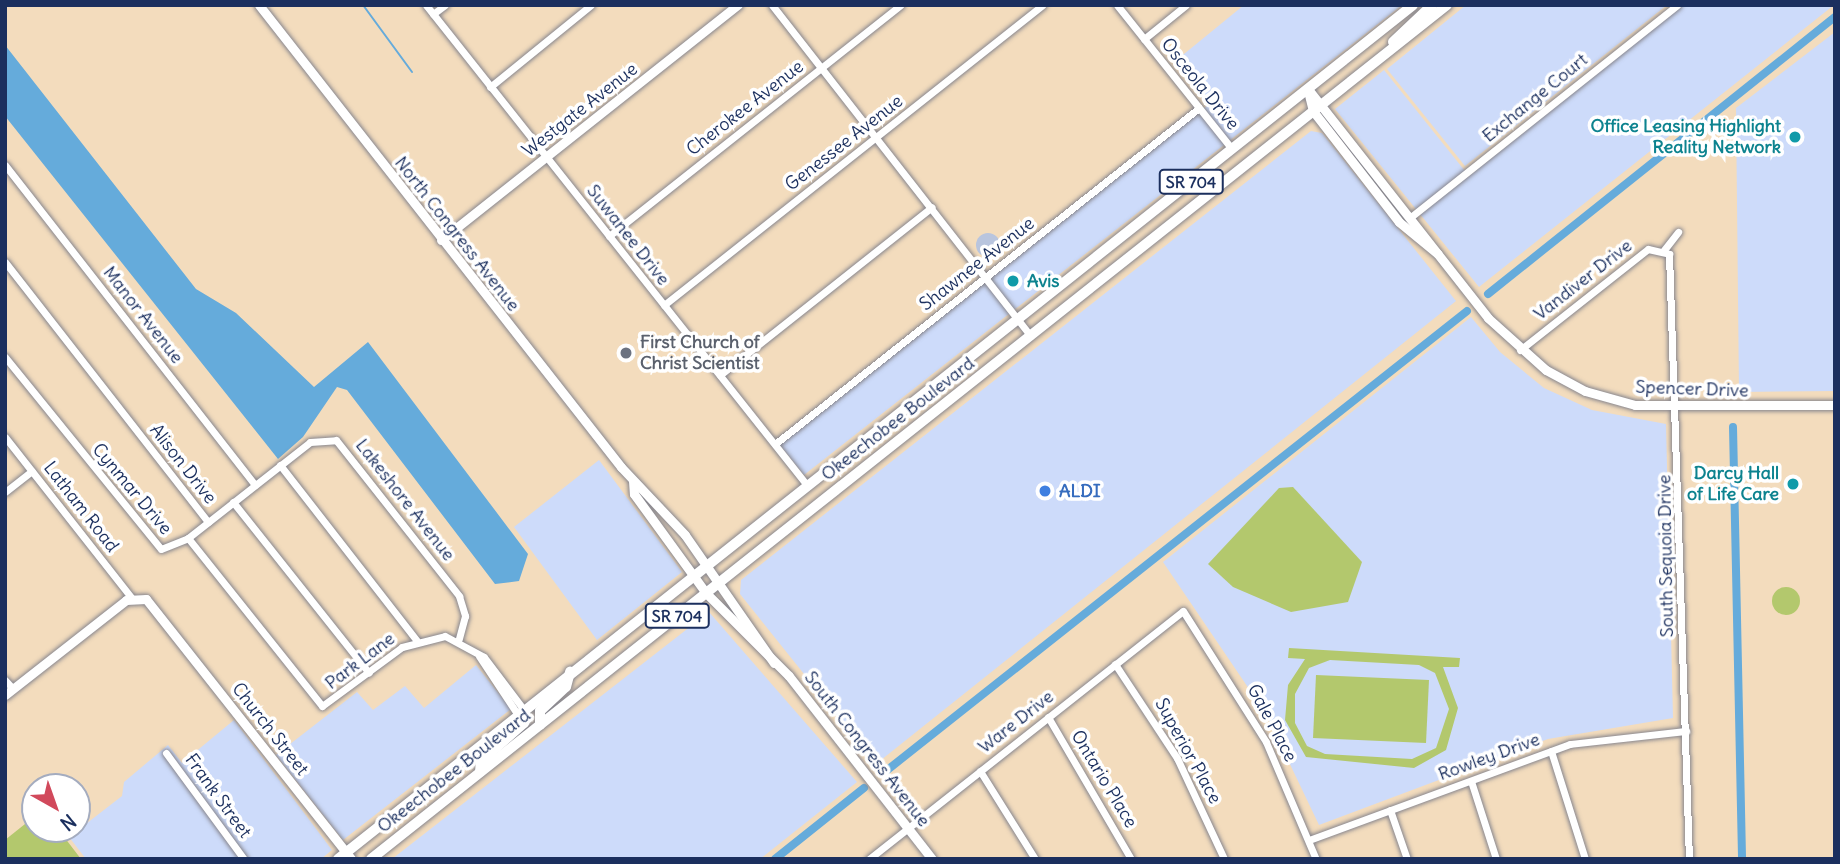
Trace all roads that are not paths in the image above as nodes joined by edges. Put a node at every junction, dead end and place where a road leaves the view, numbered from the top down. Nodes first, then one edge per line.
1 (259, 5) edge
2 (426, 5) edge
3 (445, 5) edge
4 (591, 5) edge
5 (738, 5) edge
6 (772, 5) edge
7 (900, 5) edge
8 (1043, 5) edge
9 (1117, 5) edge
10 (1186, 5) edge
11 (1413, 5) edge
12 (1432, 5) edge
13 (1447, 5) edge
14 (1677, 5) edge
15 (433, 14) junction
16 (1144, 38) junction
17 (1383, 56) junction
18 (821, 68) junction
19 (490, 87) junction
20 (1308, 89) junction
21 (1323, 103) junction
22 (1199, 108) junction
23 (1313, 111) junction
24 (877, 137) junction
25 (1233, 149) junction
26 (546, 157) junction
27 (5, 165) edge
28 (1364, 177) junction
29 (1385, 181) junction
30 (932, 207) junction
31 (1412, 216) junction
32 (1678, 232) dead end
33 (609, 236) junction
34 (441, 240) junction
35 (1667, 252) junction
36 (1438, 254) junction
37 (5, 262) edge
38 (987, 276) junction
39 (664, 305) junction
40 (1020, 319) junction
41 (1031, 335) junction
42 (1519, 350) junction
43 (5, 357) edge
44 (720, 375) junction
45 (1835, 405) edge
46 (1678, 408) junction
47 (5, 437) edge
48 (775, 444) junction
49 (280, 466) junction
50 (32, 471) junction
51 (633, 481) junction
52 (806, 484) junction
53 (255, 485) junction
54 (5, 492) edge
55 (233, 502) junction
56 (208, 522) junction
57 (188, 538) junction
58 (705, 562) junction
59 (692, 572) junction
60 (718, 583) junction
61 (706, 593) junction
62 (131, 597) junction
63 (1183, 611) joint
64 (458, 639) junction
65 (417, 641) junction
66 (774, 663) junction
67 (1115, 664) junction
68 (369, 673) junction
69 (570, 673) junction
70 (5, 680) edge
71 (9, 692) edge
72 (322, 706) joint
73 (521, 713) junction
74 (1048, 717) junction
75 (540, 724) junction
76 (1686, 731) junction
77 (1551, 751) junction
78 (166, 753) dead end
79 (980, 771) junction
80 (480, 772) junction
81 (1471, 780) junction
82 (1390, 810) junction
83 (910, 827) junction
84 (1309, 840) junction
85 (345, 857) edge
86 (244, 859) edge
87 (371, 859) edge
88 (869, 859) edge
89 (932, 859) edge
90 (1035, 859) edge
91 (1131, 859) edge
92 (1224, 859) edge
93 (1316, 859) edge
94 (1406, 859) edge
95 (1496, 859) edge
96 (1586, 859) edge
97 (1689, 859) edge

1 - 34 street, North Congress Avenue
2 - 15 street, Suwanee Drive
3 - 15 street
4 - 19 street
5 - 26 street, Westgate Avenue
6 - 18 street
7 - 18 street, Cherokee Avenue
8 - 24 street, Genessee Avenue
9 - 16 street, Osceola Drive
10 - 16 street
11 - 20 main road, Okeechobee Boulevard / SR 704
12 - 17 main road
13 - 17 main road, Okeechobee Boulevard / SR 704
14 - 31 street, Exchange Court
15 - 19 street, Suwanee Drive
16 - 22 street, Osceola Drive
17 - 21 main road, Okeechobee Boulevard / SR 704
18 - 24 street
18 - 33 street, Cherokee Avenue
19 - 26 street, Suwanee Drive
20 - 21 street, Spencer Drive
20 - 23 street, Spencer Drive
20 - 25 main road, Okeechobee Boulevard / SR 704
21 - 23 main road, Okeechobee Boulevard / SR 704
21 - 29 street, Spencer Drive
22 - 25 street, Osceola Drive
22 - 38 street, Shawnee Avenue
23 - 28 street, Spencer Drive
23 - 41 main road, Okeechobee Boulevard / SR 704
24 - 30 street
24 - 39 street, Genessee Avenue
25 - 40 main road, Okeechobee Boulevard / SR 704
26 - 33 street, Suwanee Drive
26 - 34 street, Westgate Avenue
27 - 53 street, Manor Avenue
28 - 29 street
28 - 36 street, Spencer Drive
29 - 31 street, Spencer Drive
30 - 38 street
30 - 44 street
31 - 36 street, Spencer Drive
32 - 35 street
33 - 39 street, Suwanee Drive
34 - 51 street, North Congress Avenue
35 - 42 street, Vandiver Drive
35 - 46 street, South Sequoia Drive
36 - 42 street, Spencer Drive
37 - 56 street, Alison Drive
38 - 40 street
38 - 48 street, Shawnee Avenue
39 - 44 street, Suwanee Drive
40 - 41 street
40 - 52 main road, Okeechobee Boulevard / SR 704
41 - 60 main road, Okeechobee Boulevard / SR 704
42 - 46 street, Spencer Drive
43 - 57 street, Cynmar Drive
44 - 48 street, Suwanee Drive
45 - 46 street, Spencer Drive
46 - 76 street, South Sequoia Drive
47 - 50 street, Latham Road
48 - 52 street, Suwanee Drive
49 - 53 street
49 - 64 street, Lakeshore Avenue
49 - 65 street
50 - 54 street
50 - 62 street, Latham Road
51 - 58 street, North Congress Avenue
51 - 59 street, North Congress Avenue
52 - 58 main road, Okeechobee Boulevard / SR 704
53 - 55 street
55 - 56 street, Alison Drive
55 - 68 street, Alison Drive
56 - 57 street
57 - 72 street, Cynmar Drive
58 - 59 main road, Okeechobee Boulevard / SR 704
58 - 60 street, North Congress Avenue
59 - 61 street, North Congress Avenue
59 - 69 main road, Okeechobee Boulevard / SR 704
60 - 61 main road, Okeechobee Boulevard / SR 704
60 - 66 street, South Congress Avenue
61 - 66 street, South Congress Avenue
61 - 75 main road, Okeechobee Boulevard / SR 704
62 - 71 street
62 - 85 street, Church Street
63 - 67 street, Ware Drive
63 - 84 street, Gale Place
64 - 65 street, Park Lane
64 - 73 street
65 - 68 street, Park Lane
66 - 83 street, South Congress Avenue
67 - 74 street, Ware Drive
67 - 92 street, Superior Place
68 - 72 street, Park Lane
69 - 73 main road, Okeechobee Boulevard / SR 704
69 - 75 main road
70 - 71 street
73 - 80 main road
73 - 85 main road, Okeechobee Boulevard / SR 704
74 - 79 street, Ware Drive
74 - 91 street, Ontario Place
75 - 80 main road, Okeechobee Boulevard / SR 704
76 - 77 street, Rowley Drive
76 - 97 street, South Sequoia Drive
77 - 81 street, Rowley Drive
77 - 96 street
78 - 86 street, Frank Street
79 - 83 street, Ware Drive
79 - 90 street
80 - 87 main road, Okeechobee Boulevard / SR 704
81 - 82 street, Rowley Drive
81 - 95 street
82 - 84 street, Rowley Drive
82 - 94 street
83 - 88 street, Ware Drive
83 - 89 street, South Congress Avenue
84 - 93 street, Gale Place

